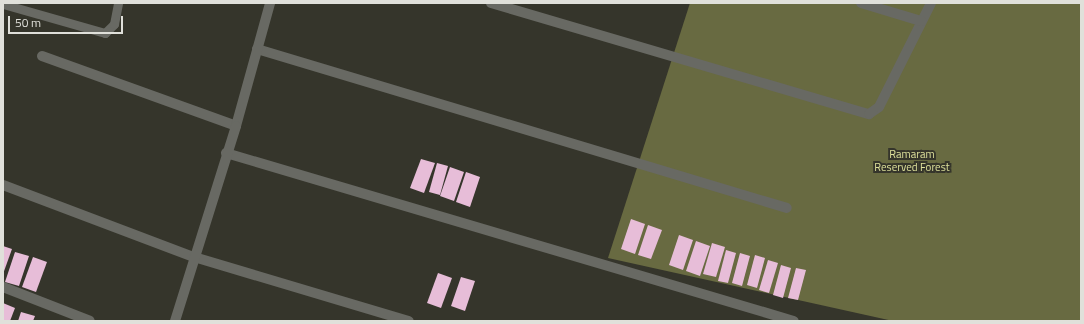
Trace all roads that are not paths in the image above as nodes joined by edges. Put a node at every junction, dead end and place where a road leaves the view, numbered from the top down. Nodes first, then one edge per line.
1 (118, 3) edge
2 (270, 3) edge
3 (492, 3) edge
4 (861, 3) edge
5 (930, 3) edge
6 (3, 4) edge
7 (920, 21) junction
8 (257, 50) junction
9 (42, 56) dead end
10 (236, 126) junction
11 (226, 153) junction
12 (3, 185) edge
13 (787, 208) dead end
14 (194, 256) junction
15 (3, 287) edge
16 (90, 321) edge
17 (175, 321) edge
18 (409, 321) edge
19 (794, 321) edge

1 - 6 lane
2 - 8 street
3 - 7 street
4 - 7 street
5 - 7 street
8 - 10 street
8 - 13 street
9 - 10 street
10 - 11 street
11 - 14 street
11 - 19 street
12 - 14 street
14 - 17 street
14 - 18 street
15 - 16 street

